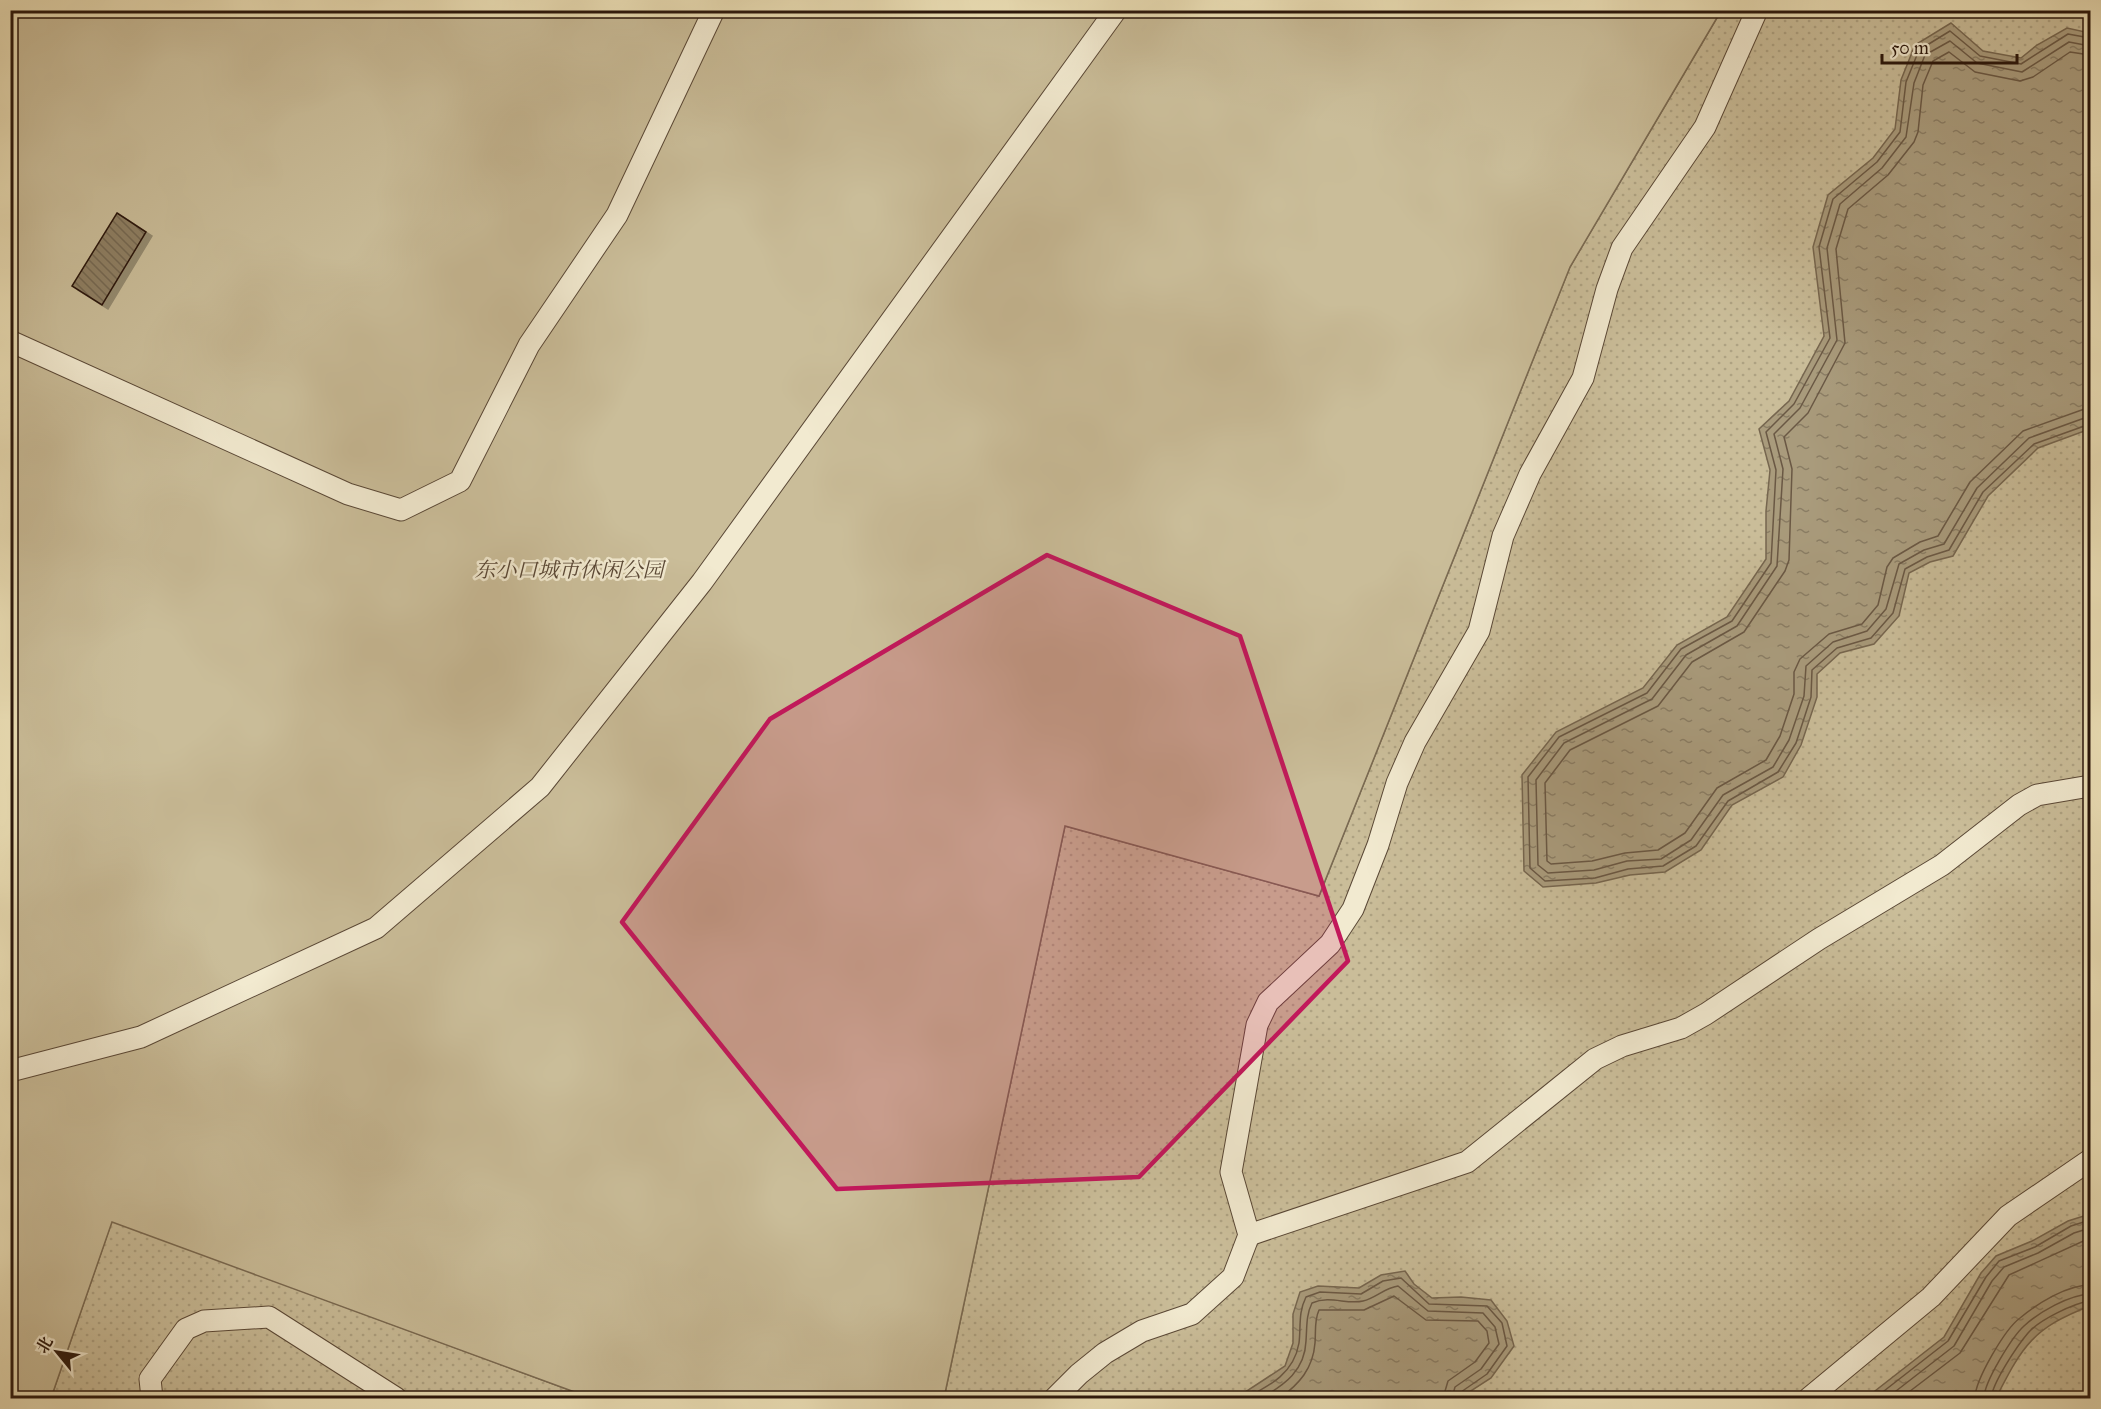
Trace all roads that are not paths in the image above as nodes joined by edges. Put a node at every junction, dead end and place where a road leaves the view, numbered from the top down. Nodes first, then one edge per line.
1 (714, 10) edge
2 (1116, 10) edge
3 (1756, 10) edge
4 (10, 341) edge
5 (2091, 786) edge
6 (10, 1071) edge
7 (2091, 1160) edge
8 (1249, 1234) junction
9 (152, 1398) edge
10 (396, 1398) edge
11 (1055, 1398) edge
12 (1809, 1398) edge

1 - 4 street
2 - 6 street
3 - 8 street
5 - 8 street
7 - 12 street
8 - 11 street
9 - 10 street

